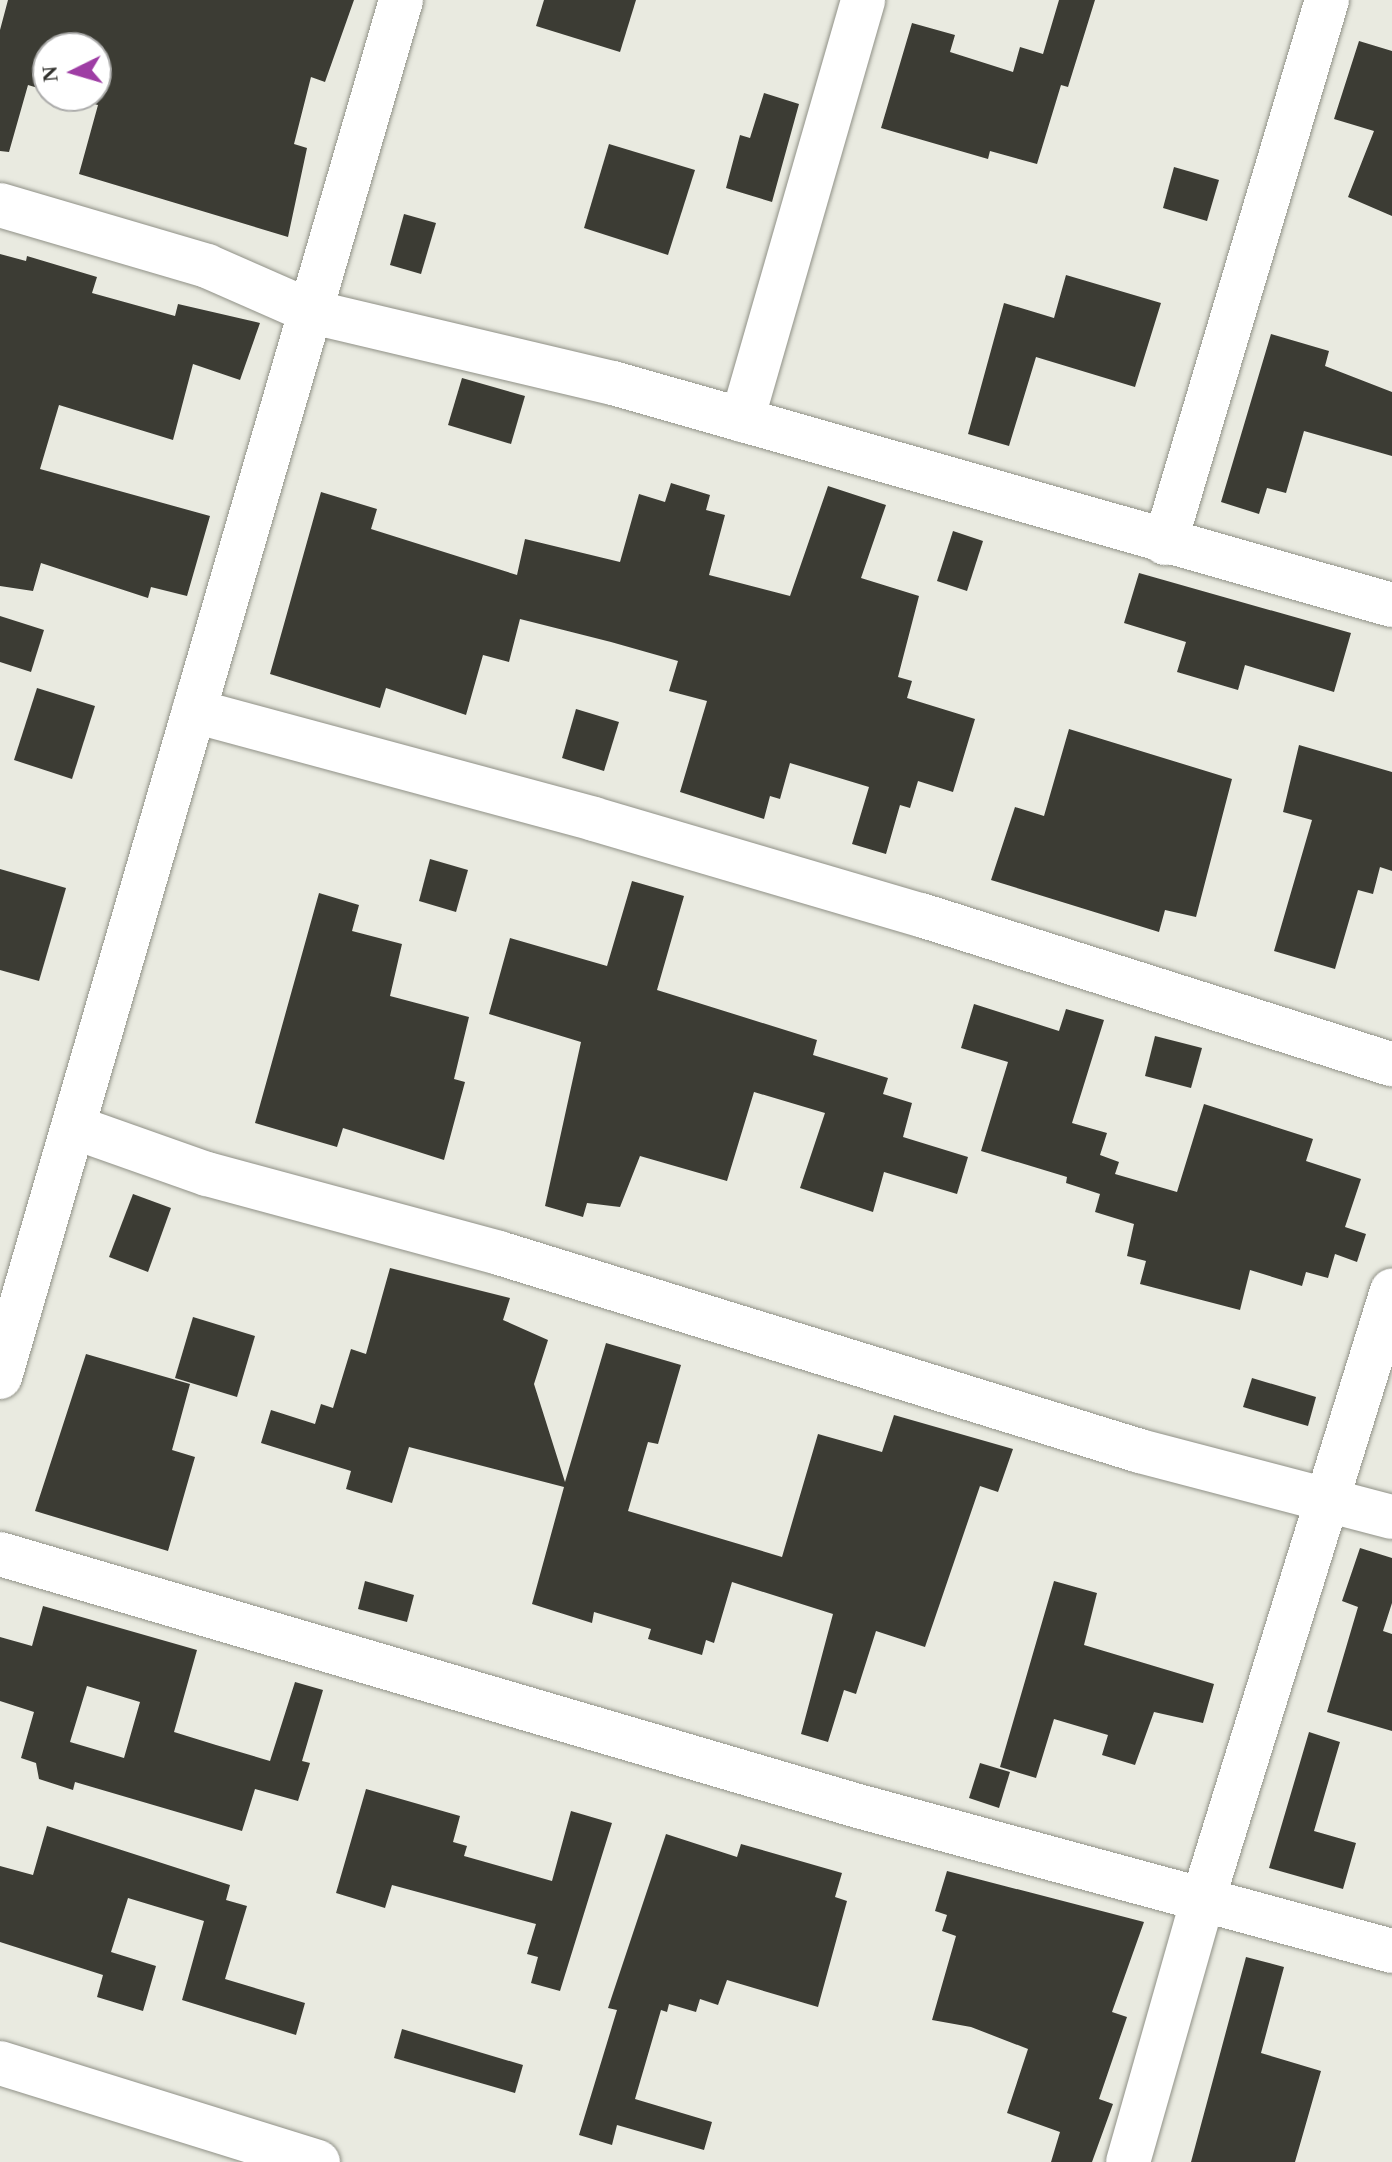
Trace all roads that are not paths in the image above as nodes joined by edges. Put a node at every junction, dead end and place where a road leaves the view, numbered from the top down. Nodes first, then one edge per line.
1 (401, 0) edge
2 (863, 0) edge
3 (1327, 0) edge
4 (0, 205) edge
5 (312, 312) junction
6 (742, 420) junction
7 (1165, 543) junction
8 (1392, 605) edge
9 (194, 711) junction
10 (1392, 1064) edge
11 (74, 1127) junction
12 (1392, 1291) edge
13 (0, 1377) edge
14 (1329, 1499) junction
15 (1392, 1517) edge
16 (0, 1554) edge
17 (1204, 1896) junction
18 (1392, 1951) edge
19 (0, 2063) edge
20 (318, 2162) edge
21 (1128, 2162) edge

1 - 5 street
2 - 6 street
3 - 7 street
4 - 5 street
5 - 6 street
5 - 9 street
6 - 7 street
7 - 8 street
9 - 10 street
9 - 11 street
11 - 13 street
11 - 14 street
12 - 14 street
14 - 15 street
14 - 17 street
16 - 17 street
17 - 18 street
17 - 21 street
19 - 20 street

